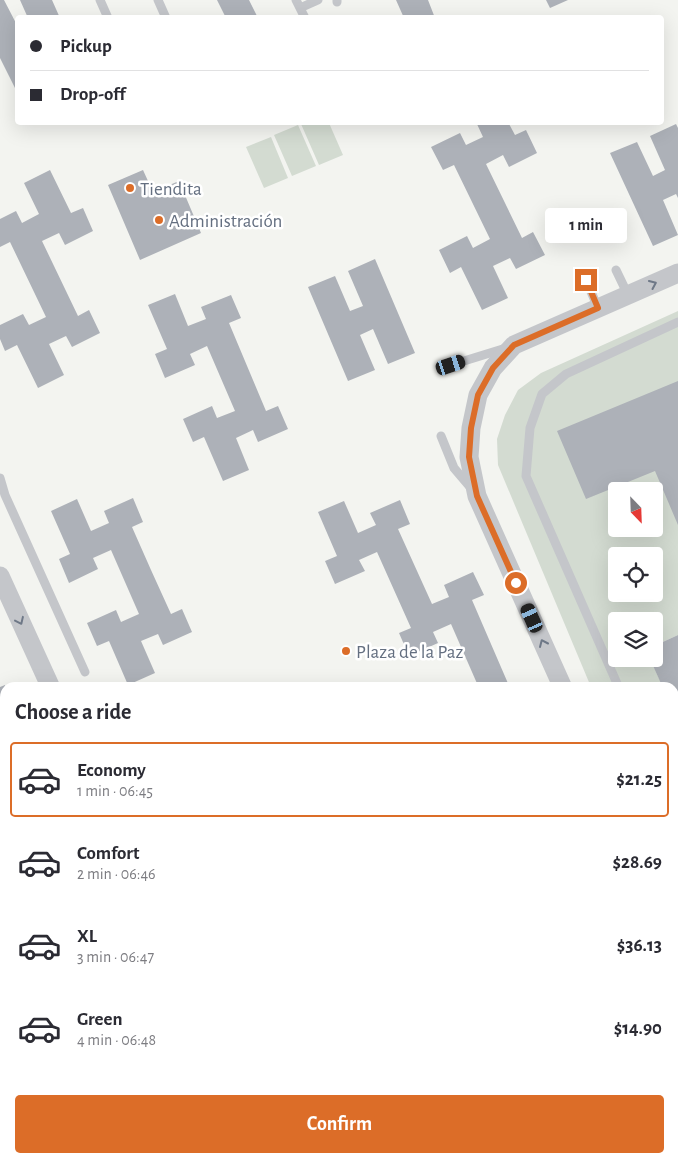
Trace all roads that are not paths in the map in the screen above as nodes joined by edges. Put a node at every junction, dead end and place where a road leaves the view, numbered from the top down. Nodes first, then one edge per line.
1 (100, 0) edge
2 (158, 0) edge
3 (318, 0) edge
4 (298, 4) edge
5 (107, 15) edge
6 (165, 15) edge
7 (616, 270) dead end
8 (678, 273) edge
9 (586, 280) dead end
10 (628, 295) junction
11 (598, 308) junction
12 (678, 322) edge
13 (514, 345) junction
14 (451, 365) dead end
15 (441, 436) dead end
16 (0, 478) edge
17 (5, 495) junction
18 (477, 496) junction
19 (0, 504) edge
20 (0, 576) edge
21 (85, 672) dead end
22 (48, 682) edge
23 (560, 682) edge
24 (616, 682) edge

1 - 5 lane
2 - 6 lane
3 - 4 lane
7 - 10 lane
10 -> 8 street
9 - 11 lane
10 - 11 street
11 - 13 street
12 - 24 lane
13 - 14 lane
13 - 18 street
15 - 18 lane
16 - 17 lane
17 - 19 lane
17 - 21 lane
23 -> 18 street
20 -> 22 street

